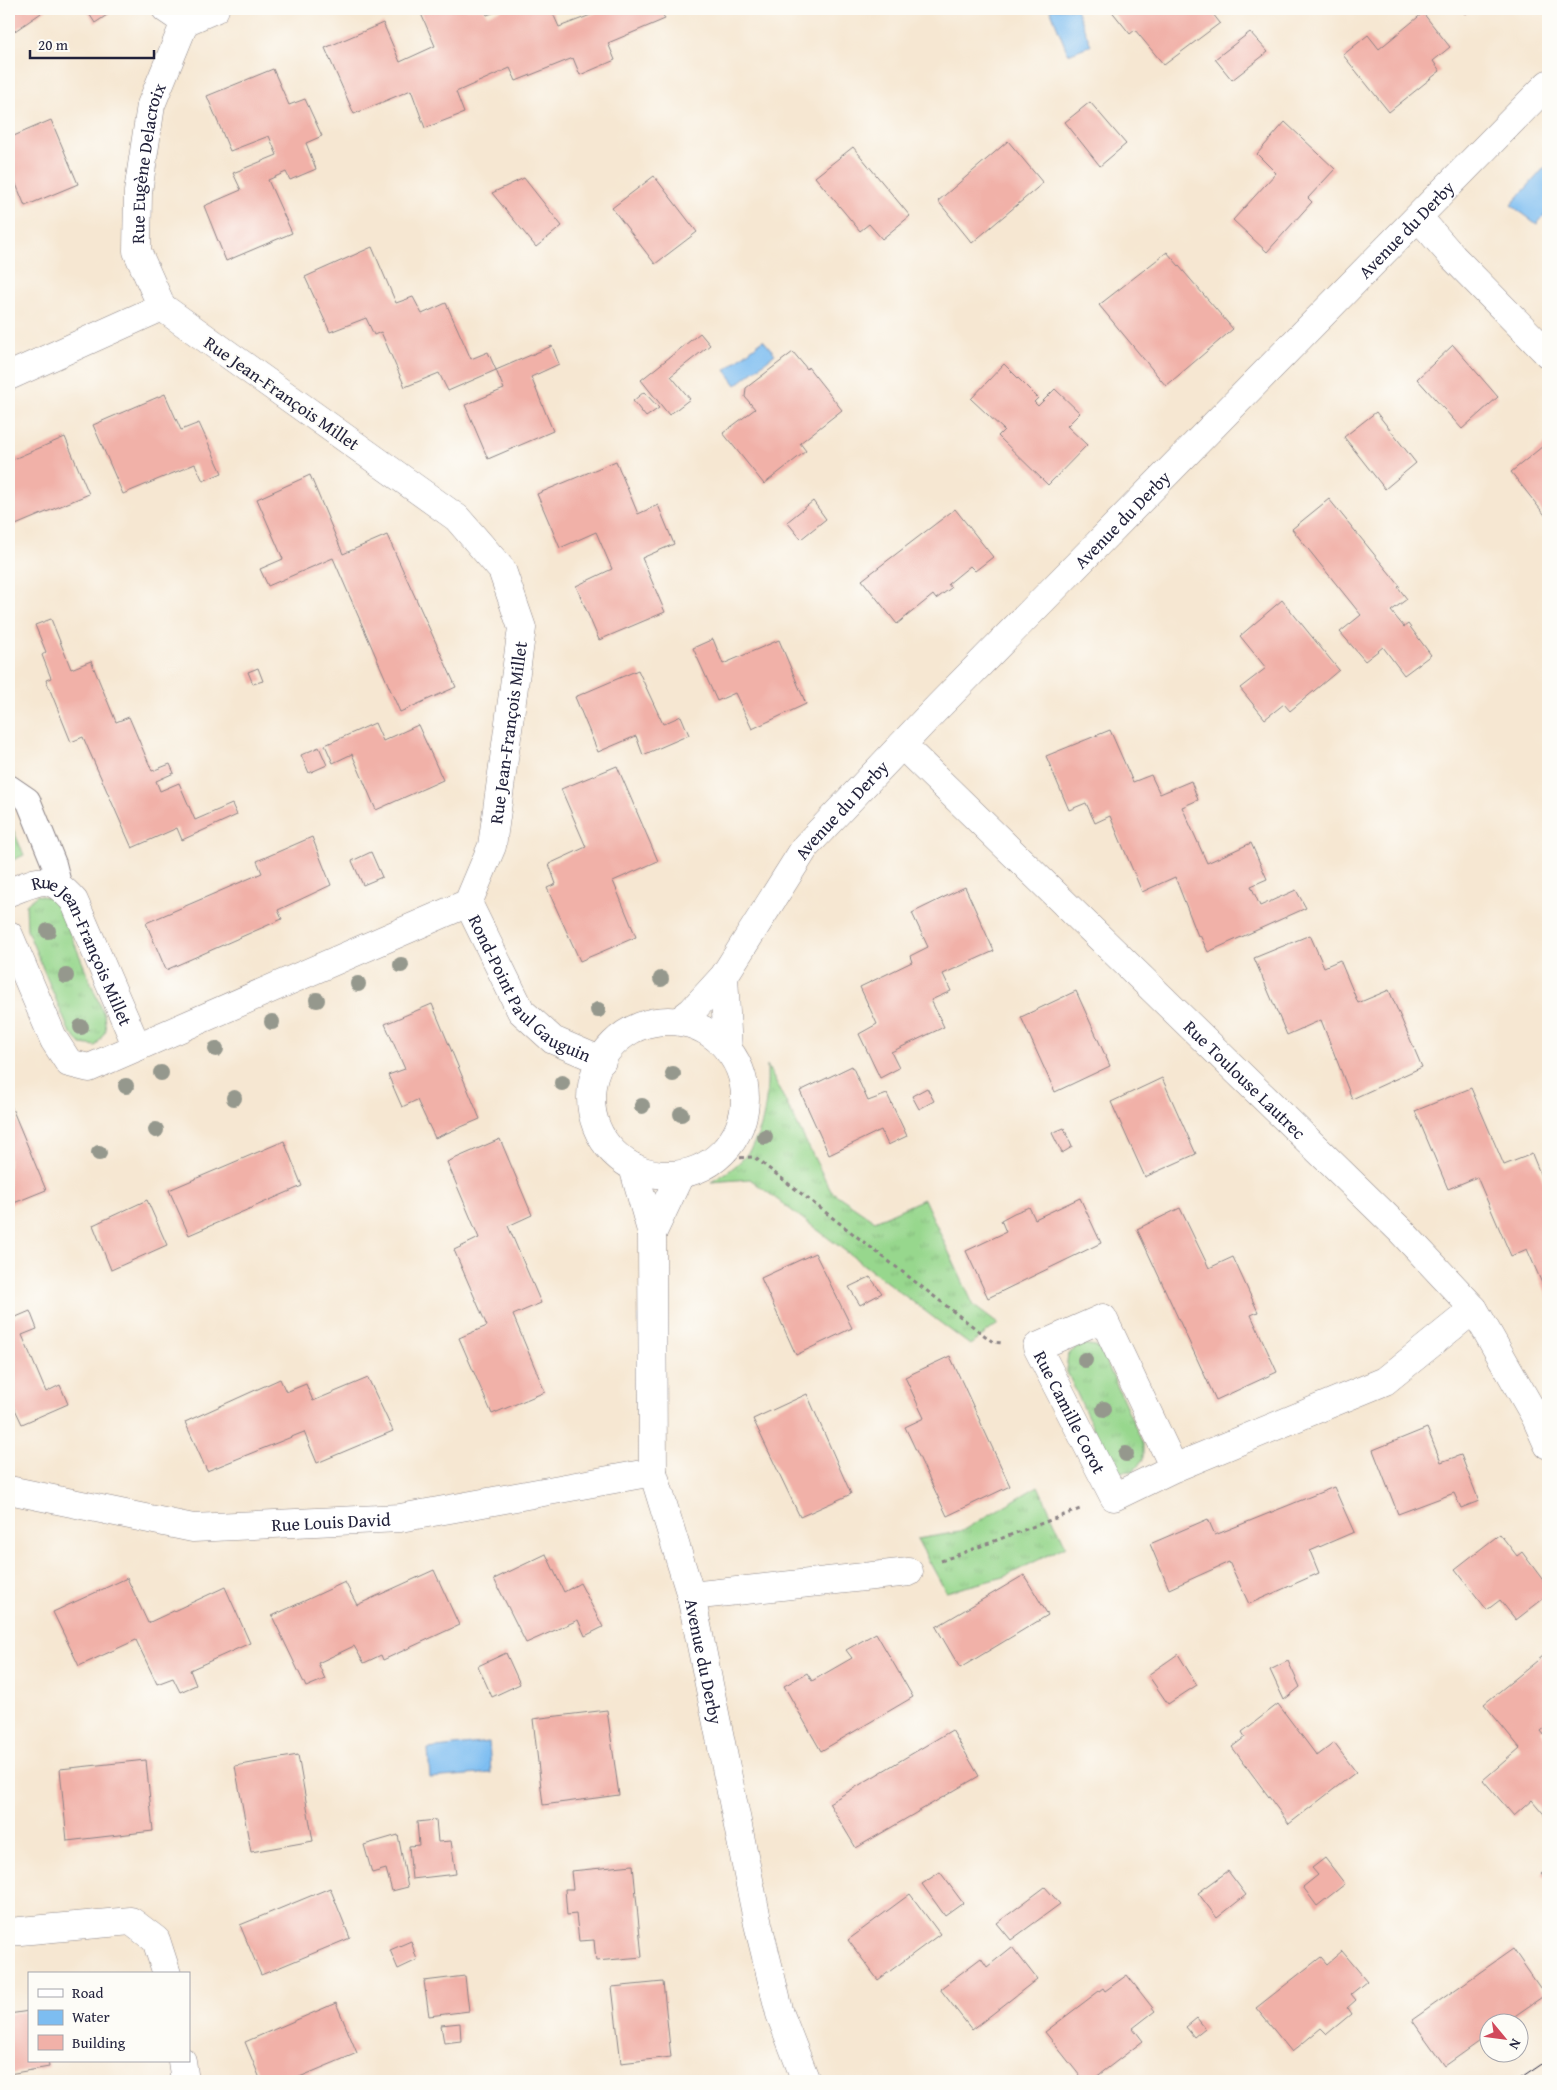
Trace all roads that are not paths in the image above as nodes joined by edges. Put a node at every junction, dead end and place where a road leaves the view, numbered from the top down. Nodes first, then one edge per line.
1 (215, 9) edge
2 (175, 16) edge
3 (1548, 84) edge
4 (1419, 218) junction
5 (162, 307) junction
6 (1548, 354) edge
7 (9, 376) edge
8 (902, 745) junction
9 (9, 787) edge
10 (59, 884) junction
11 (9, 892) edge
12 (468, 903) junction
13 (9, 935) edge
14 (724, 976) junction
15 (679, 1021) junction
16 (137, 1047) junction
17 (728, 1050) junction
18 (602, 1061) junction
19 (632, 1167) junction
20 (680, 1175) junction
21 (652, 1234) junction
22 (1474, 1309) junction
23 (1548, 1445) edge
24 (1174, 1468) junction
25 (653, 1472) junction
26 (9, 1490) edge
27 (909, 1572) road end
28 (691, 1596) junction
29 (9, 1932) edge
30 (166, 1972) edge
31 (182, 2062) edge
32 (185, 2081) edge
33 (806, 2081) edge

1 - 2 street, Rue Eugène Delacroix
2 - 5 street, Rue Eugène Delacroix
3 - 4 street, Avenue du Derby
4 - 6 street
4 - 8 street, Avenue du Derby
5 - 7 street
5 - 12 street, Rue Jean-François Millet
8 - 14 street, Avenue du Derby
8 - 22 street, Rue Toulouse Lautrec
9 - 10 lane
10 - 11 street, Rue Jean-François Millet
10 - 16 street, Rue Jean-François Millet
12 - 16 street, Rue Jean-François Millet
12 - 18 street, Rond-Point Paul Gauguin
13 - 16 street, Rue Jean-François Millet
14 - 15 street, Avenue du Derby
14 - 17 street
15 - 17 street, Rond-Point Paul Gauguin
15 - 18 street, Rond-Point Paul Gauguin
17 - 20 street, Rond-Point Paul Gauguin
18 - 19 street, Rond-Point Paul Gauguin
19 - 20 street, Rond-Point Paul Gauguin
19 - 21 street, Avenue du Derby
20 - 21 street, Avenue du Derby
21 - 25 street, Avenue du Derby
22 - 23 street, Rue Toulouse Lautrec
22 - 24 street, Rue Camille Corot
24 - 24 street, Rue Camille Corot
25 - 26 street, Rue Louis David
25 - 28 street, Avenue du Derby
27 - 28 street
28 - 33 street, Avenue du Derby
29 - 30 street
31 - 32 street

